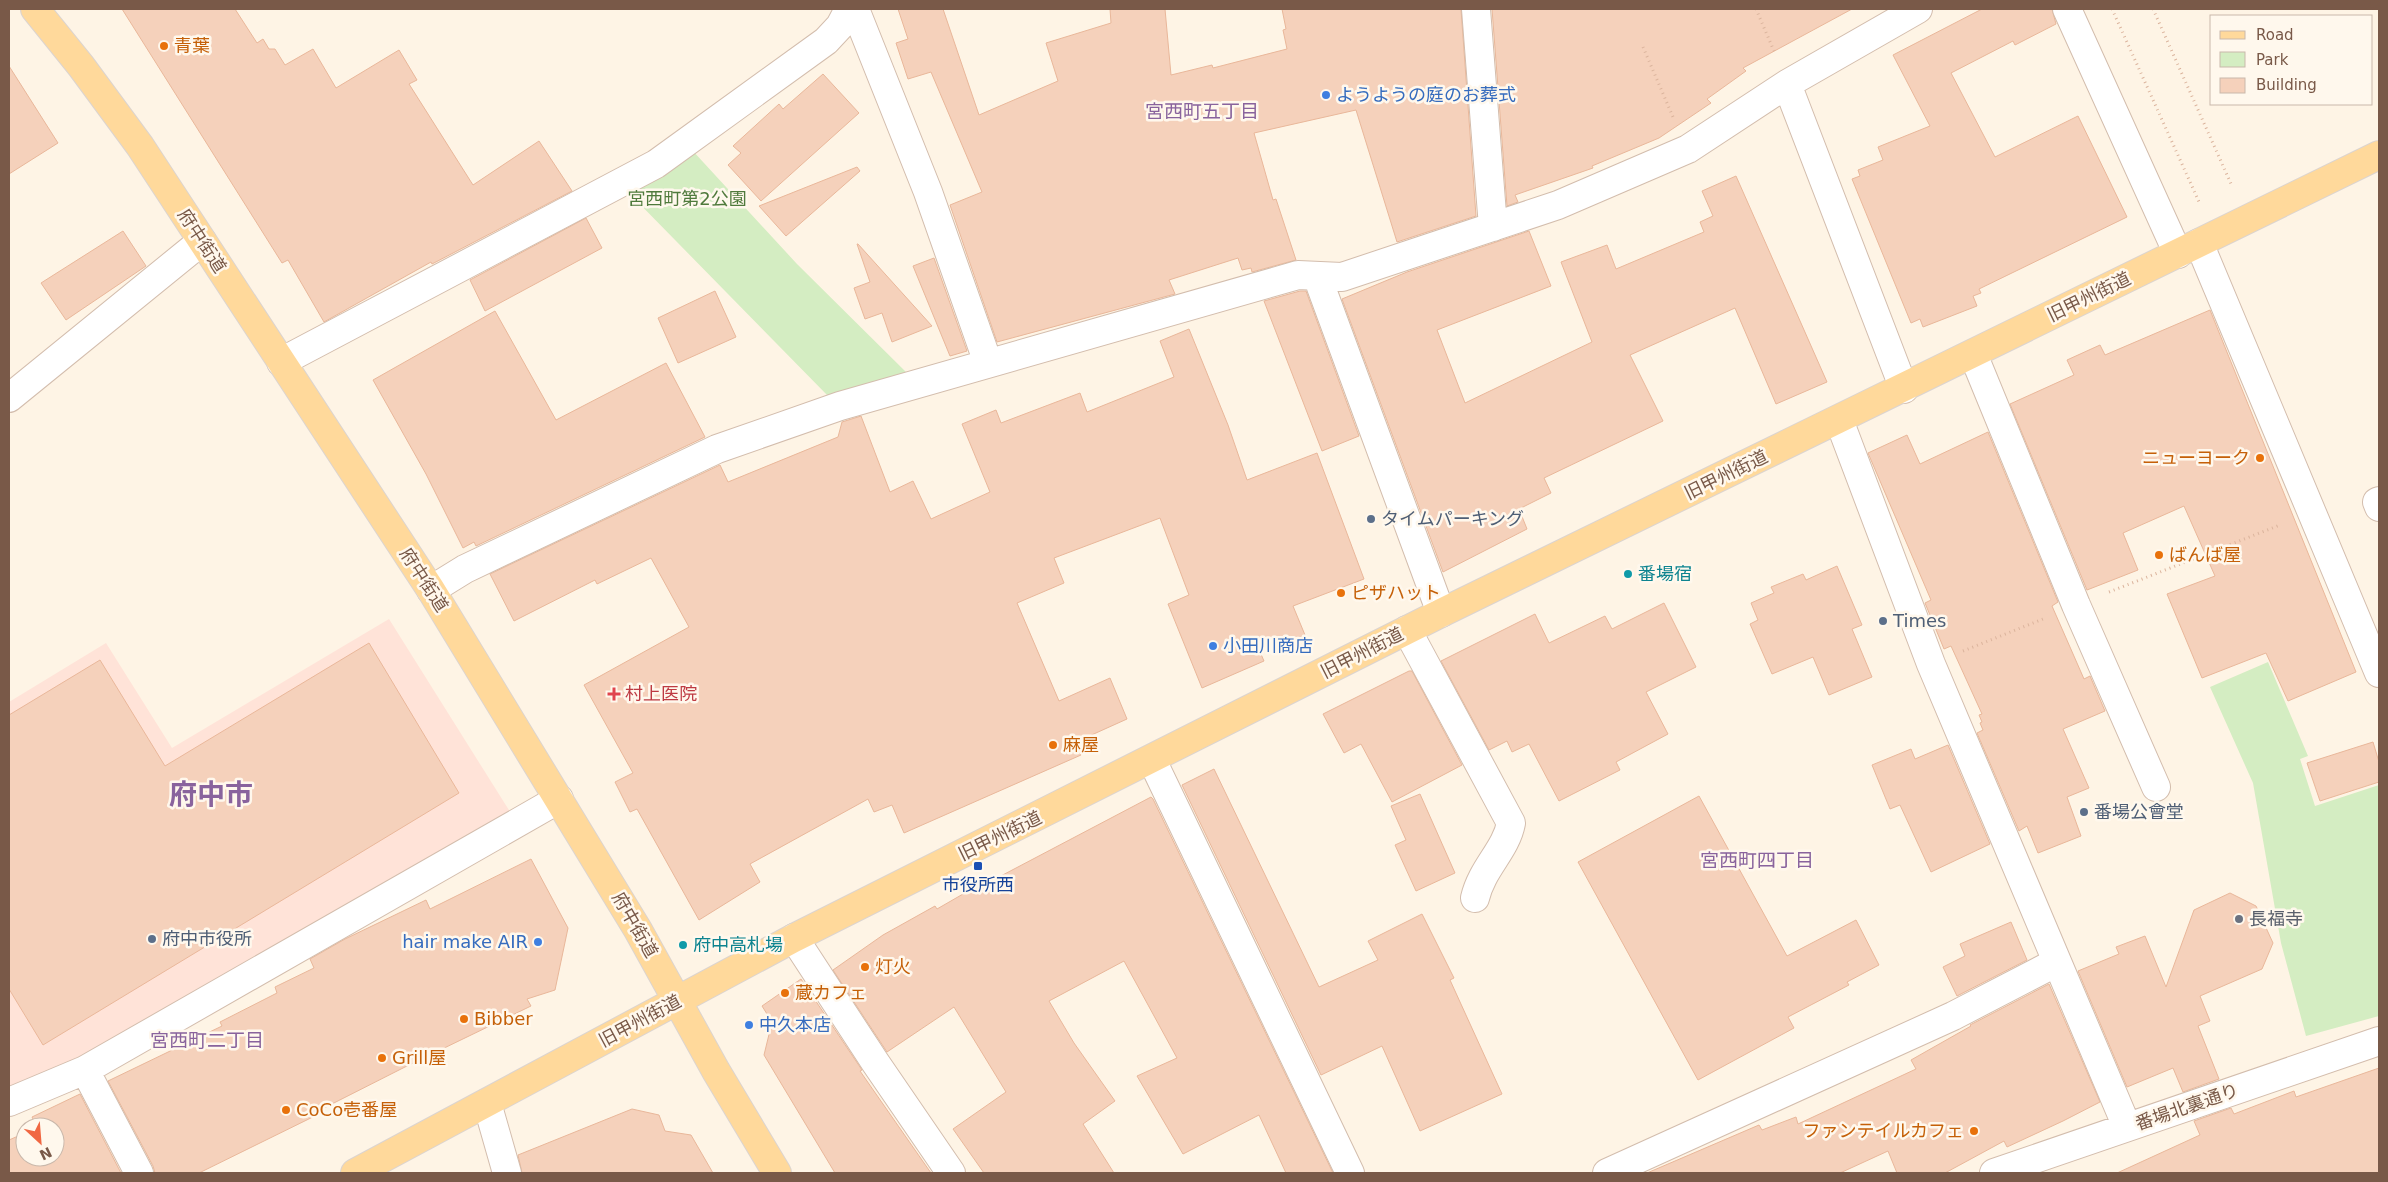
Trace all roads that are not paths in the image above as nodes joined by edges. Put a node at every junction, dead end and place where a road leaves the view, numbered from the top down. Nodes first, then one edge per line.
1 (35, 9) edge
2 (849, 9) edge
3 (855, 9) edge
4 (1476, 9) edge
5 (1918, 9) edge
6 (2067, 9) edge
7 (1787, 84) junction
8 (2379, 155) edge
9 (1493, 227) junction
10 (202, 241) junction
11 (2188, 249) junction
12 (1317, 276) junction
13 (1973, 354) junction
14 (281, 362) junction
15 (988, 363) junction
16 (1904, 389) junction
17 (9, 398) edge
18 (1839, 420) junction
19 (2379, 501) edge
20 (2379, 507) edge
21 (431, 590) junction
22 (1441, 613) junction
23 (1407, 630) junction
24 (2379, 673) edge
25 (1152, 760) junction
26 (2156, 787) dead end
27 (559, 799) junction
28 (1474, 898) dead end
29 (794, 938) junction
30 (2057, 962) junction
31 (678, 1001) junction
32 (2379, 1041) edge
33 (85, 1070) junction
34 (9, 1102) edge
35 (487, 1103) junction
36 (2127, 1127) junction
37 (138, 1173) edge
38 (355, 1173) edge
39 (507, 1173) edge
40 (777, 1173) edge
41 (951, 1173) edge
42 (1350, 1173) edge
43 (1607, 1173) edge
44 (1994, 1173) edge

1 - 10 main road, 府中街道
2 - 14 street
3 - 15 street
4 - 9 street
5 - 7 street
6 - 11 street
7 - 9 street
7 - 16 street
8 - 11 main road, 旧甲州街道
9 - 12 street
10 - 14 main road, 府中街道
10 - 17 street
11 - 13 main road, 旧甲州街道
11 - 24 street
12 - 15 street
12 - 22 street
13 - 16 main road, 旧甲州街道
13 - 26 street
14 - 21 main road, 府中街道
15 - 21 street
16 - 18 main road, 旧甲州街道
18 - 22 main road, 旧甲州街道
18 - 30 street
19 - 20 street
21 - 27 main road, 府中街道
22 - 23 main road, 旧甲州街道
23 - 25 main road, 旧甲州街道
23 - 28 street
25 - 29 main road, 旧甲州街道
25 - 42 street
27 - 31 main road, 府中街道
27 - 33 street
29 - 31 main road, 旧甲州街道
29 - 41 street
30 - 36 street
30 - 43 street
31 - 35 main road, 旧甲州街道
31 - 40 main road, 府中街道
32 - 36 street, 番場北裏通り
33 - 34 street
33 - 37 street
35 - 38 main road, 旧甲州街道
35 - 39 street
36 - 44 street, 番場北裏通り

